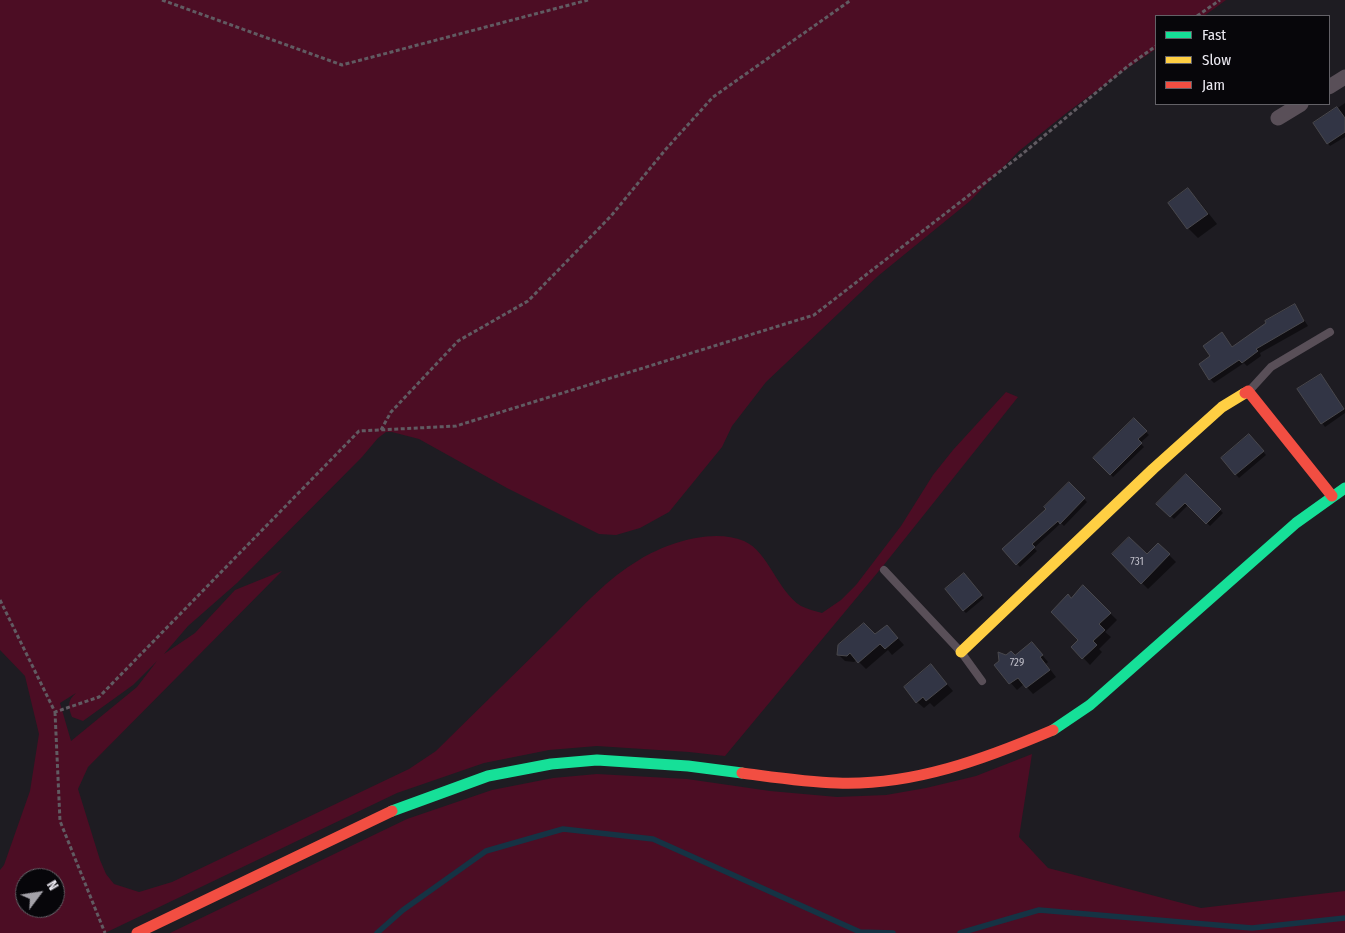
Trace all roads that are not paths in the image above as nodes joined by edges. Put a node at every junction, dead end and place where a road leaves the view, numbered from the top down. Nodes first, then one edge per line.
1 (1345, 77) edge
2 (1330, 86) edge
3 (1299, 105) edge
4 (1278, 118) dead end
5 (1330, 332) dead end
6 (1248, 391) junction
7 (1345, 488) edge
8 (1332, 496) junction
9 (884, 570) dead end
10 (961, 652) junction
11 (982, 681) dead end
12 (137, 933) edge

1 - 2 street
3 - 4 street
5 - 6 lane
6 - 8 main road
6 - 10 main road
7 - 8 main road
8 - 12 main road
9 - 10 lane
10 - 11 lane

